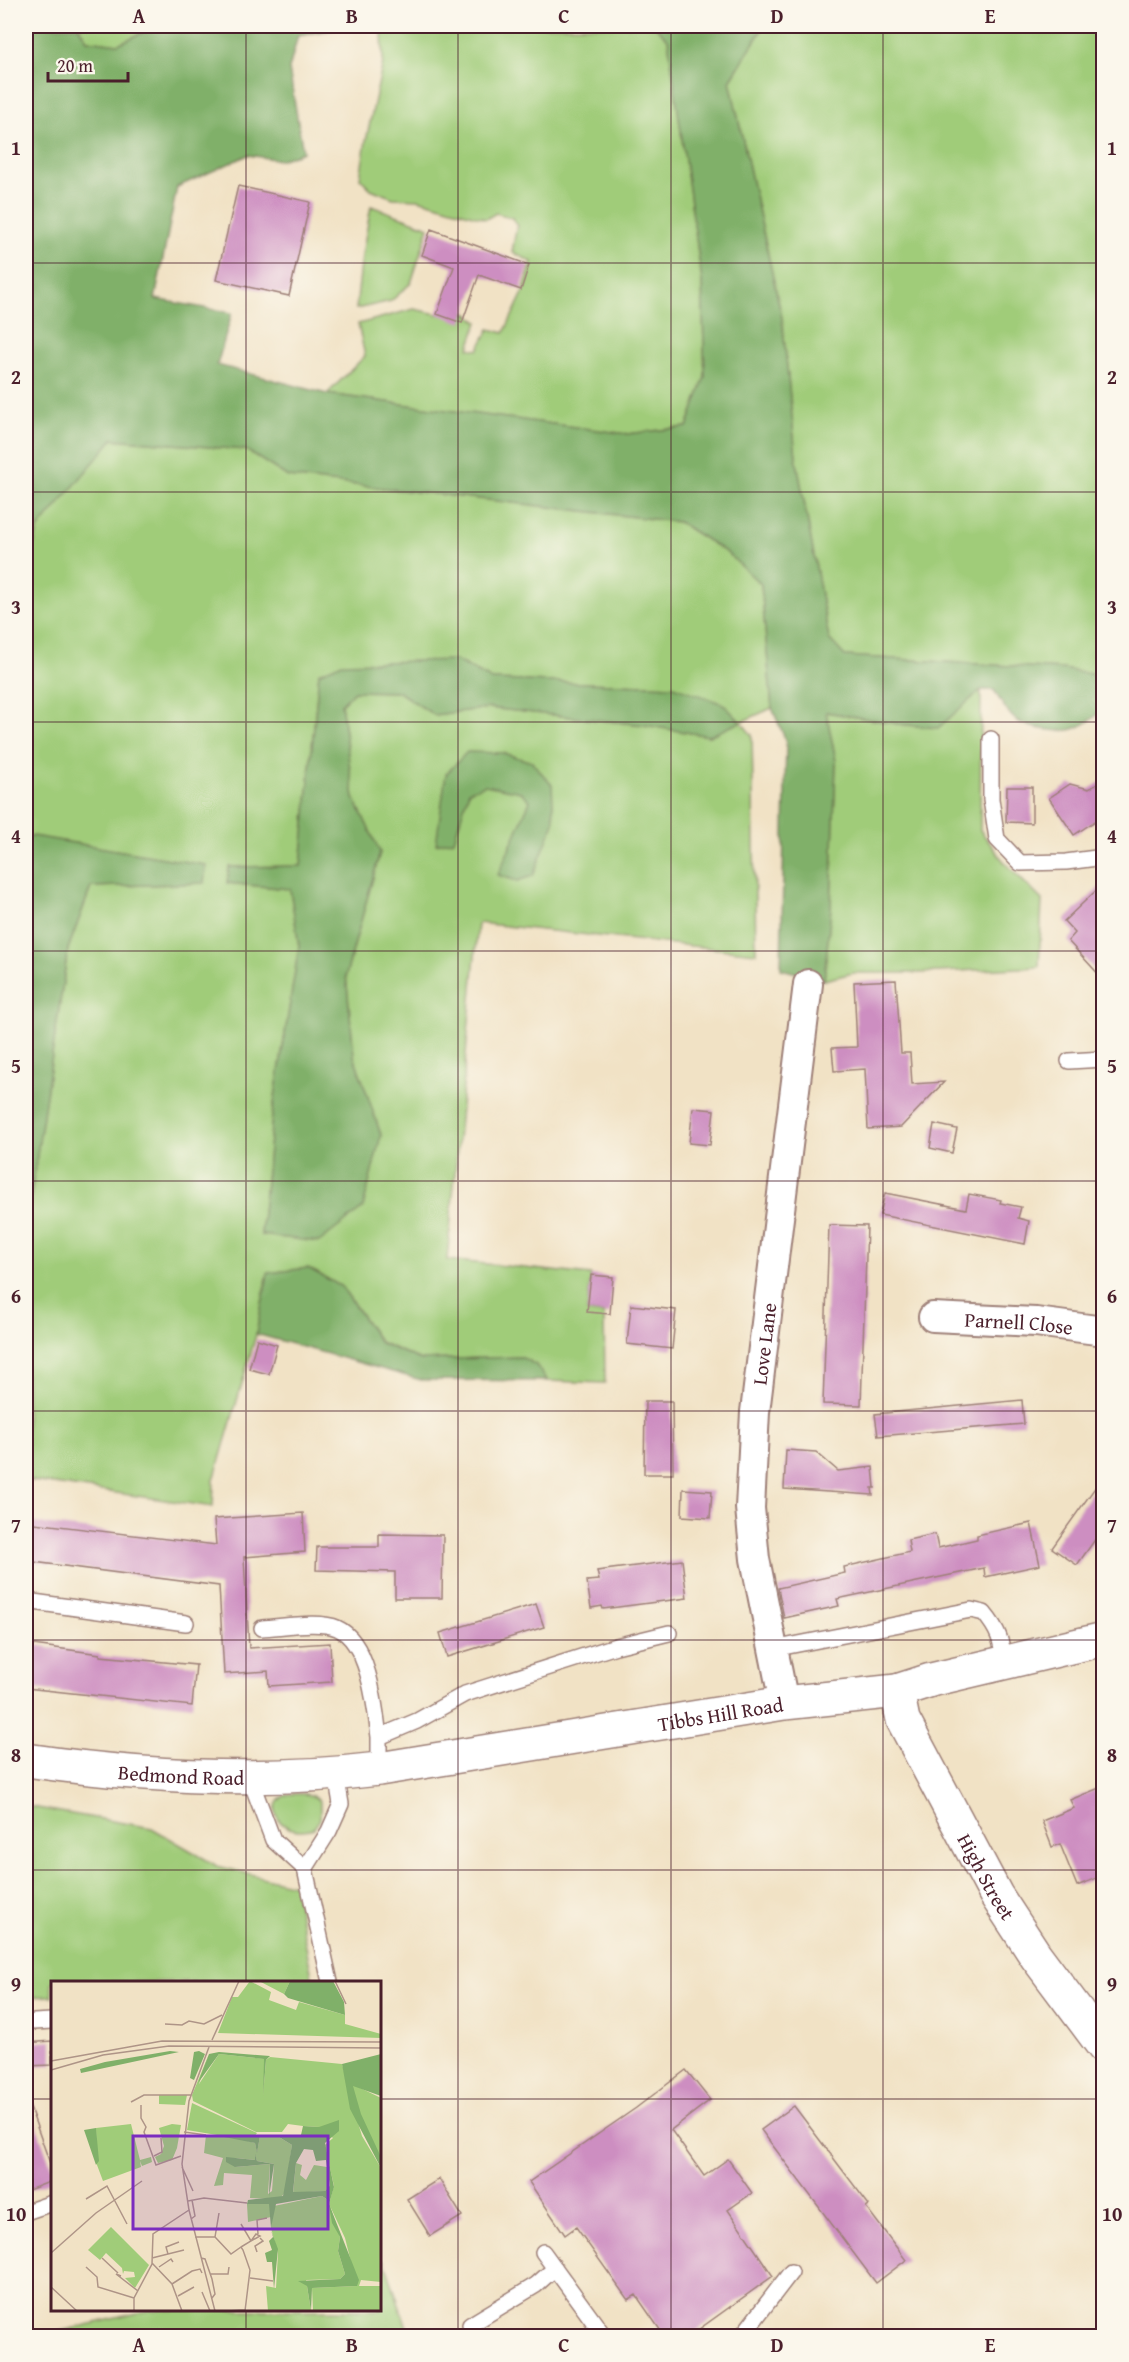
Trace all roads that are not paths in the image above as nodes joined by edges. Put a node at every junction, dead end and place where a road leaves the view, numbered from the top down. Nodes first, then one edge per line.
1 (991, 739) dead end
2 (1104, 857) edge
3 (808, 984) dead end
4 (1104, 1059) edge
5 (1069, 1061) dead end
6 (933, 1317) dead end
7 (1104, 1331) edge
8 (26, 1601) edge
9 (186, 1623) dead end
10 (262, 1628) dead end
11 (669, 1633) dead end
12 (1104, 1639) edge
13 (773, 1649) junction
14 (1005, 1663) junction
15 (897, 1690) junction
16 (784, 1703) junction
17 (379, 1737) junction
18 (26, 1760) edge
19 (379, 1769) junction
20 (336, 1774) junction
21 (249, 1776) junction
22 (305, 1869) junction
23 (330, 1981) edge
24 (51, 2021) edge
25 (34, 2022) dead end
26 (1104, 2047) edge
27 (51, 2203) edge
28 (26, 2212) edge
29 (543, 2252) dead end
30 (555, 2268) junction
31 (791, 2272) dead end
32 (470, 2325) dead end
33 (604, 2337) edge
34 (742, 2337) edge

1 - 2 lane
3 - 13 street, Love Lane
4 - 5 lane
6 - 7 street, Parnell Close
8 - 9 lane
10 - 17 lane
11 - 17 lane
12 - 14 street, Tibbs Hill Road
13 - 14 lane
13 - 16 street, Love Lane
14 - 15 street, Tibbs Hill Road
15 - 16 street, Tibbs Hill Road
15 - 26 street, High Street
16 - 19 street, Tibbs Hill Road
17 - 19 lane
18 - 21 street, Bedmond Road
19 - 20 street, Tibbs Hill Road
20 - 21 street, Bedmond Road
20 - 22 lane
21 - 22 lane
22 - 23 lane
24 - 25 lane
27 - 28 lane
29 - 30 lane
30 - 32 lane
30 - 33 lane
31 - 34 lane

